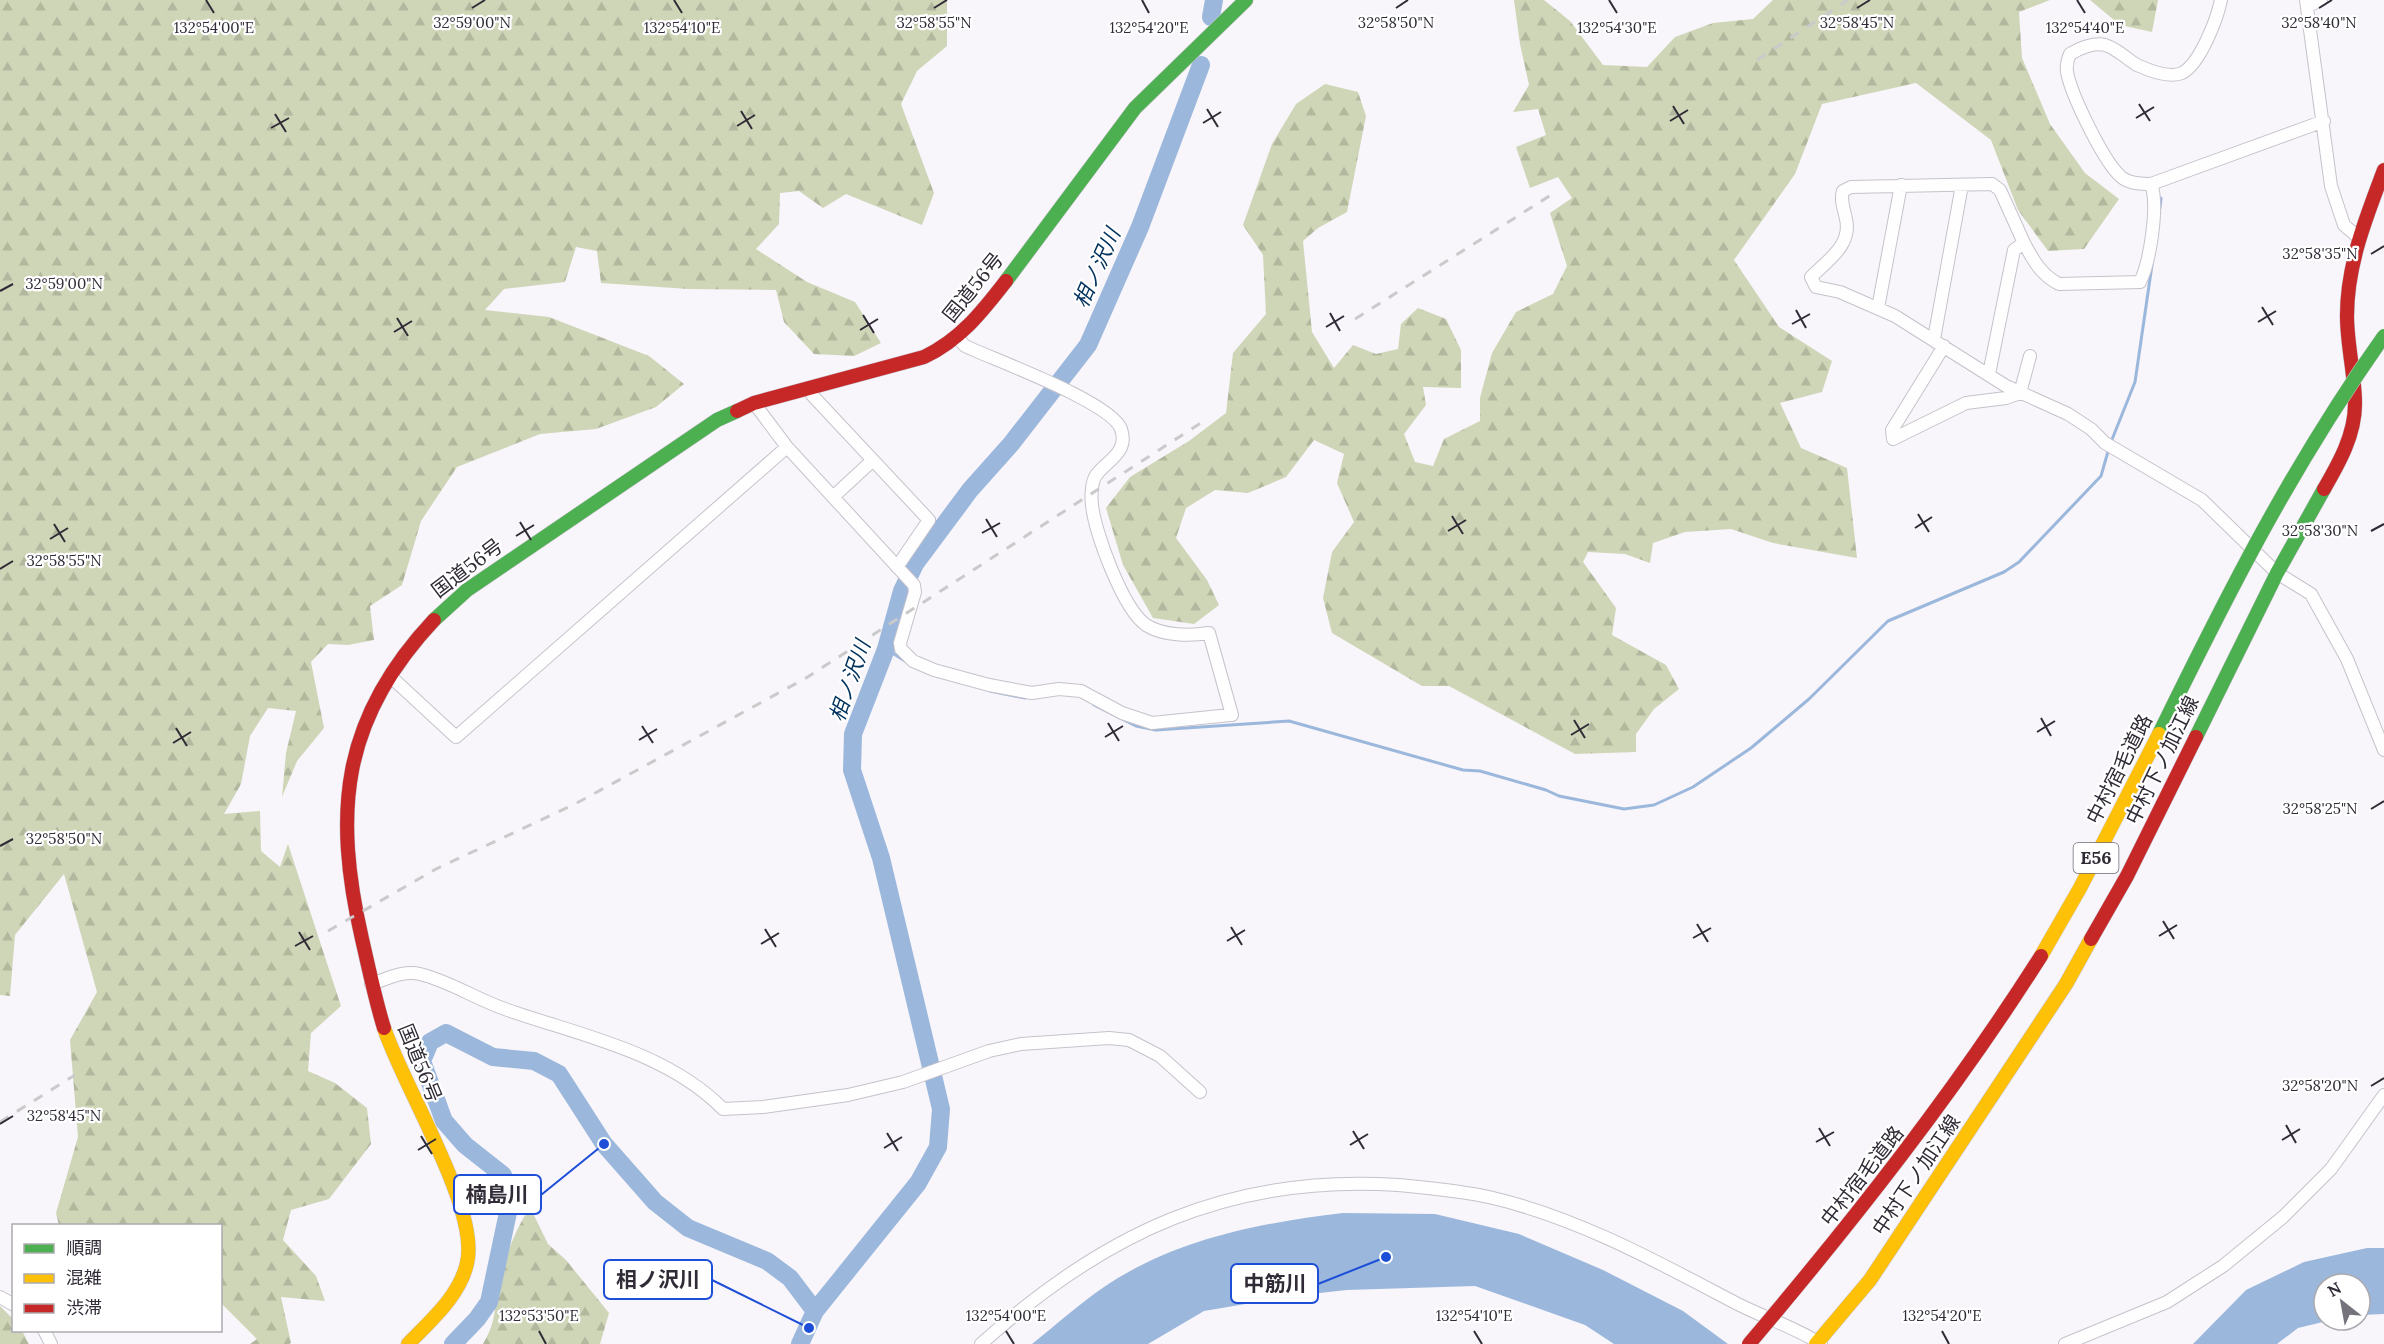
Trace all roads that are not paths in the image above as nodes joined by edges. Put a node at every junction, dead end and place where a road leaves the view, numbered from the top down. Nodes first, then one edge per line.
1 (1246, 0) edge
2 (2221, 0) edge
3 (2321, 0) edge
4 (2307, 3) edge
5 (2324, 121) junction
6 (2384, 170) edge
7 (2151, 184) junction
8 (1901, 185) junction
9 (1962, 185) junction
10 (2359, 238) junction
11 (2024, 243) junction
12 (1878, 308) junction
13 (2384, 336) edge
14 (958, 338) junction
15 (1939, 343) junction
16 (2030, 356) dead end
17 (1989, 374) junction
18 (811, 388) junction
19 (2020, 393) junction
20 (754, 403) junction
21 (787, 447) junction
22 (873, 460) junction
23 (833, 497) junction
24 (899, 569) junction
25 (2277, 573) junction
26 (390, 676) junction
27 (2384, 750) edge
28 (371, 984) junction
29 (1200, 1092) dead end
30 (2384, 1095) edge
31 (1818, 1343) edge
32 (408, 1344) edge
33 (981, 1344) edge
34 (1749, 1344) edge
35 (2065, 1344) edge

1 - 14 main road, 国道56号
2 - 7 street
3 - 4 street
4 - 5 street
5 - 7 street
5 - 10 street
6 - 10 main road, 中村下ノ加江線
7 - 11 street
8 - 9 street
8 - 12 street
8 - 12 street
9 - 11 street
9 - 15 street
10 - 25 main road, 中村下ノ加江線
11 - 17 street
12 - 15 street
13 - 34 main road, 中村宿毛道路 / E56, bridge
14 - 18 main road, 国道56号
14 - 24 street
15 - 17 street
15 - 19 street
16 - 19 street
17 - 19 street
18 - 20 main road, 国道56号
18 - 22 street
19 - 25 street
20 - 21 street
20 - 26 main road, 国道56号
21 - 23 street
21 - 26 street
22 - 23 street
22 - 24 street
23 - 24 street
25 - 27 street
25 - 31 main road, 中村下ノ加江線
26 - 28 main road, 国道56号
28 - 29 street
28 - 32 main road, 国道56号
30 - 35 street
31 - 33 street

